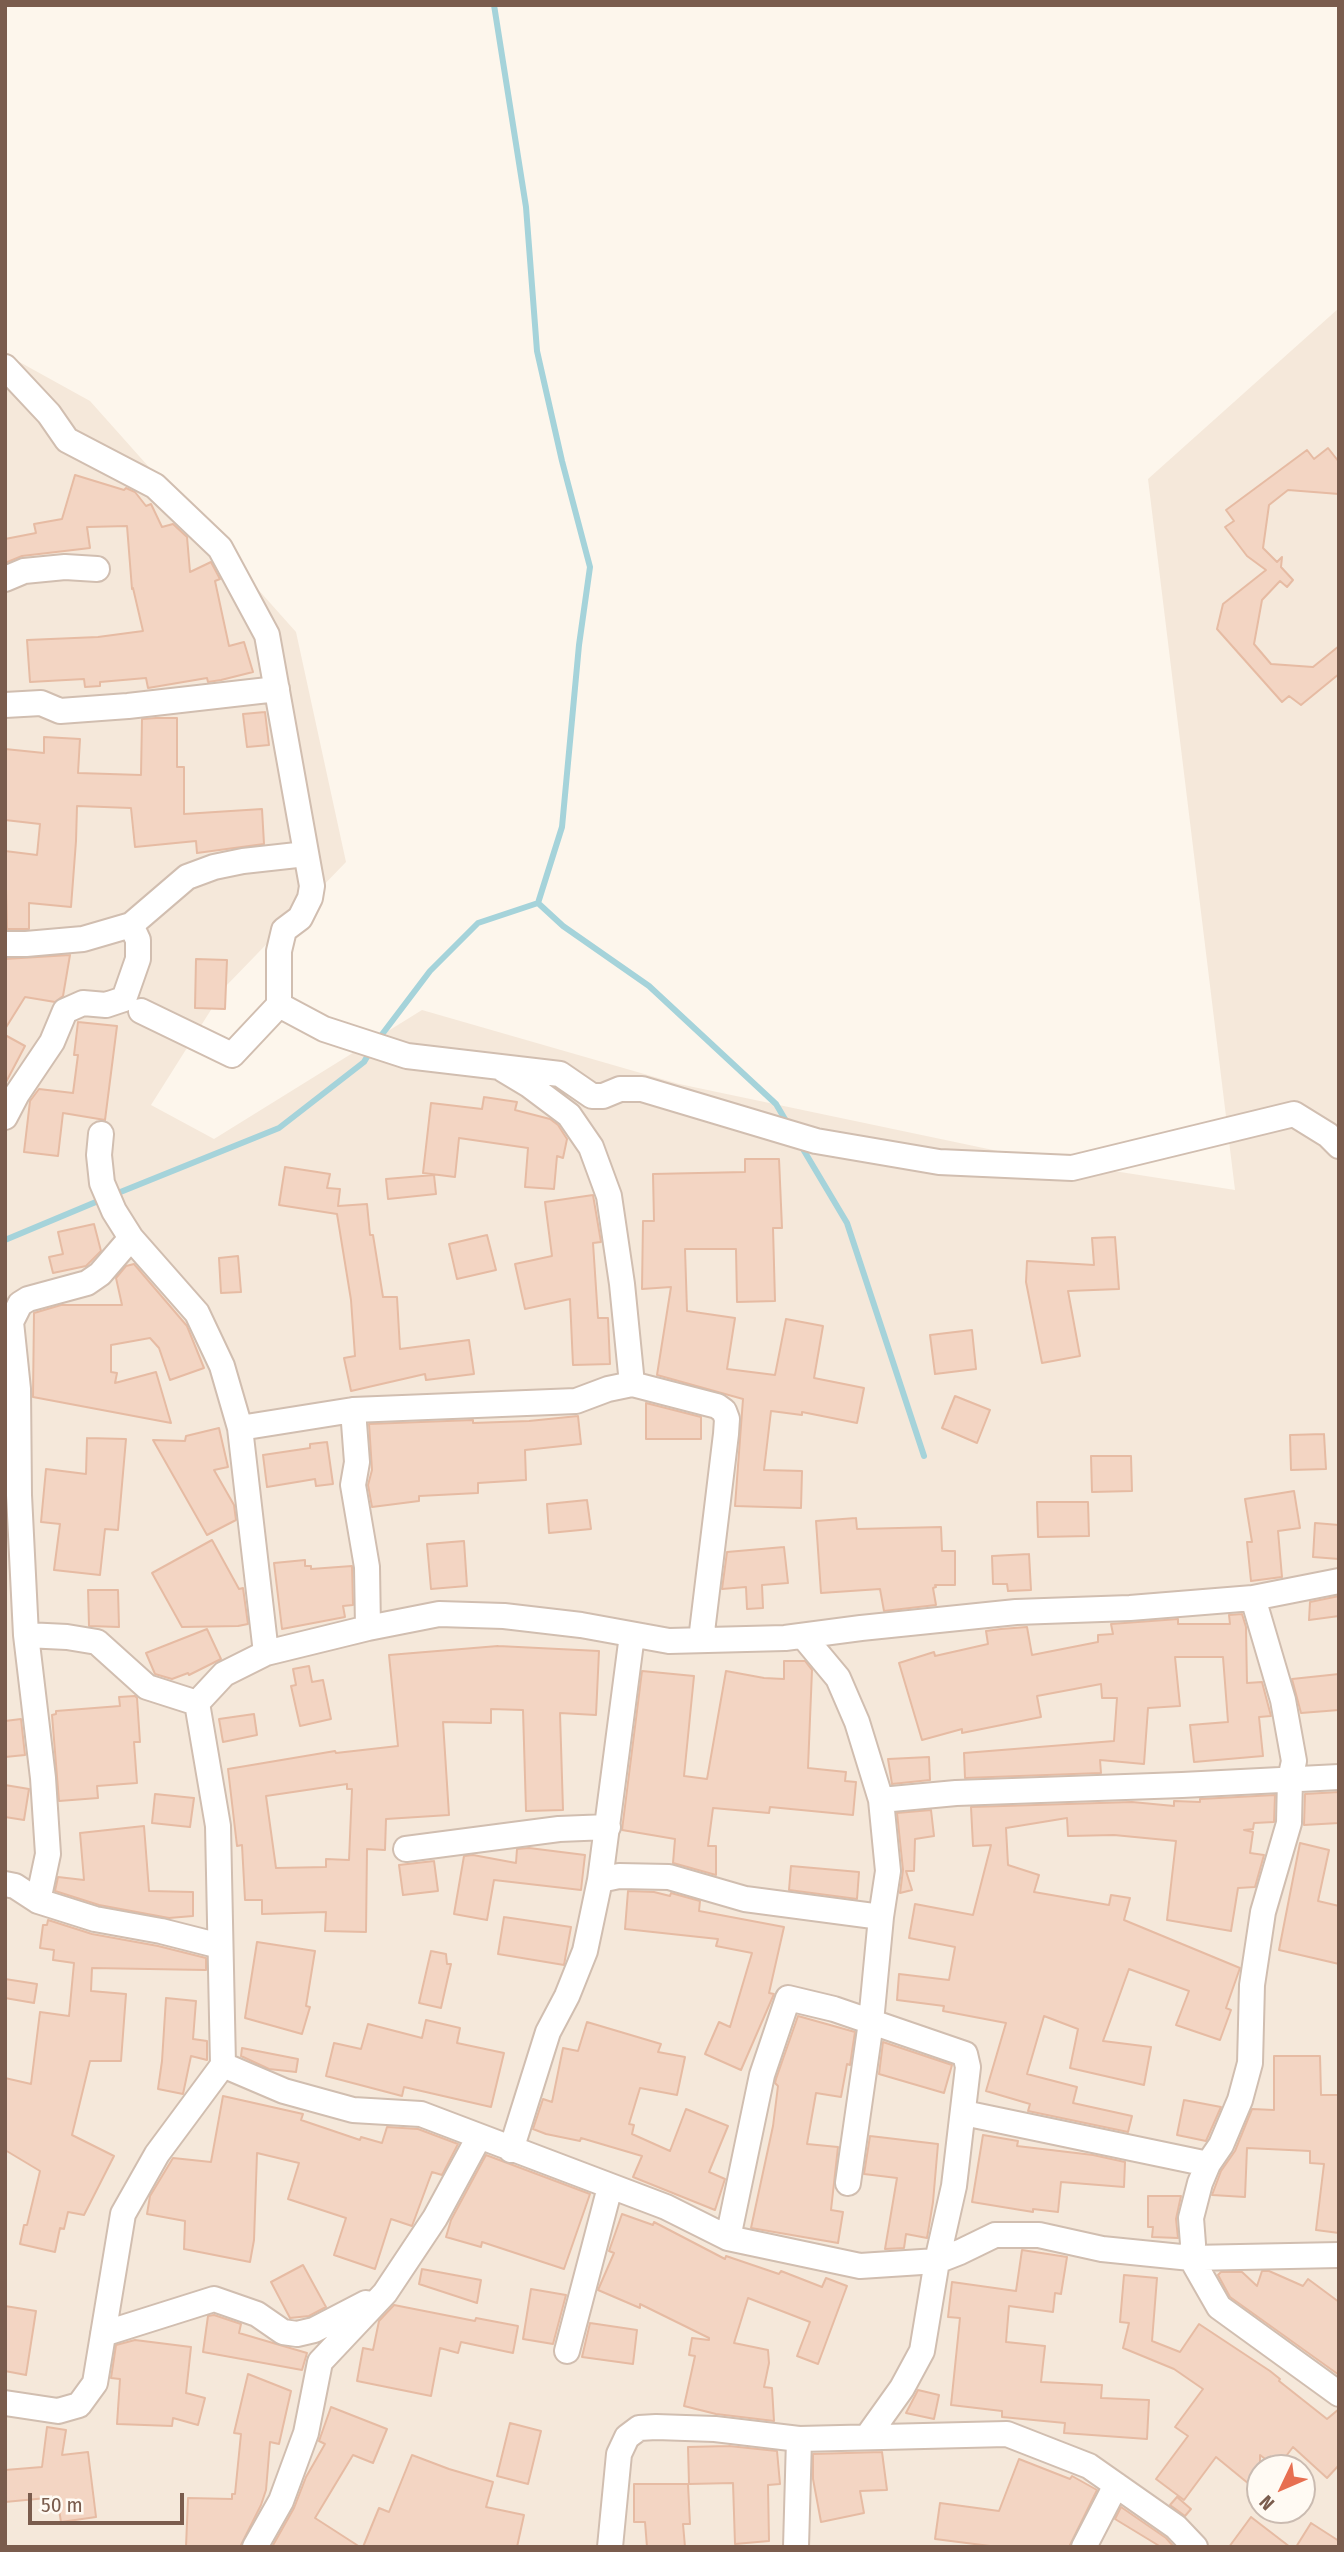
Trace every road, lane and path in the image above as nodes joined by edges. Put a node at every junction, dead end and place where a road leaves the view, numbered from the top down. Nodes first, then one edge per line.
1 (5, 367) edge
2 (97, 569) dead end
3 (5, 579) edge
4 (277, 689) junction
5 (5, 705) edge
6 (306, 854) junction
7 (131, 925) junction
8 (5, 944) edge
9 (279, 1005) junction
10 (141, 1011) dead end
11 (498, 1066) junction
12 (5, 1117) edge
13 (101, 1134) dead end
14 (1339, 1146) edge
15 (131, 1238) junction
16 (8, 1321) edge
17 (632, 1384) junction
18 (353, 1410) junction
19 (240, 1428) junction
20 (13, 1525) edge
21 (1339, 1581) edge
22 (1253, 1598) junction
23 (368, 1628) junction
24 (26, 1635) junction
25 (632, 1635) junction
26 (803, 1636) junction
27 (701, 1640) junction
28 (266, 1653) junction
29 (197, 1703) junction
30 (1339, 1777) edge
31 (1290, 1779) junction
32 (881, 1800) junction
33 (608, 1827) junction
34 (406, 1849) dead end
35 (600, 1880) junction
36 (5, 1884) edge
37 (38, 1901) junction
38 (881, 1917) junction
39 (220, 1945) junction
40 (871, 2022) junction
41 (223, 2065) junction
42 (964, 2113) junction
43 (479, 2137) junction
44 (511, 2150) junction
45 (1208, 2164) junction
46 (848, 2183) dead end
47 (610, 2187) junction
48 (728, 2238) junction
49 (1339, 2255) edge
50 (1191, 2258) junction
51 (937, 2260) junction
52 (385, 2293) junction
53 (103, 2334) junction
54 (568, 2351) dead end
55 (1339, 2394) edge
56 (5, 2403) edge
57 (867, 2437) junction
58 (799, 2439) junction
59 (1116, 2485) junction
60 (255, 2547) edge
61 (610, 2547) edge
62 (796, 2547) edge
63 (1084, 2547) edge
64 (1195, 2547) edge

1 - 4 street
2 - 3 street
4 - 5 street
4 - 6 street
6 - 7 street
6 - 9 street
7 - 8 street
7 - 12 street
9 - 10 street
9 - 11 street
11 - 14 street
11 - 17 street
13 - 15 street
15 - 16 street
15 - 19 street
16 - 20 street
17 - 18 street
17 - 27 street
18 - 19 street
18 - 23 street
19 - 28 street
20 - 24 street
21 - 22 street
22 - 26 street
22 - 31 street
23 - 25 street
23 - 28 street
24 - 29 street
24 - 37 street
25 - 27 street
25 - 33 street
26 - 27 street
26 - 32 street
28 - 29 street
29 - 39 street
30 - 31 street
31 - 32 street
31 - 45 street
32 - 38 street
33 - 34 street
33 - 35 street
35 - 38 street
35 - 44 street
36 - 37 street
37 - 39 street
38 - 40 street
39 - 41 street
40 - 42 street
40 - 46 street
40 - 48 street
41 - 43 street
41 - 53 street
42 - 45 street
42 - 51 street
43 - 44 street
43 - 52 street
44 - 47 street
45 - 50 street
47 - 48 street
47 - 54 street
48 - 51 street
49 - 50 street
50 - 51 street
50 - 55 street
51 - 57 street
52 - 53 street
52 - 60 street
53 - 56 street
57 - 58 street
57 - 59 street
58 - 61 street
58 - 62 street
59 - 63 street
59 - 64 street

